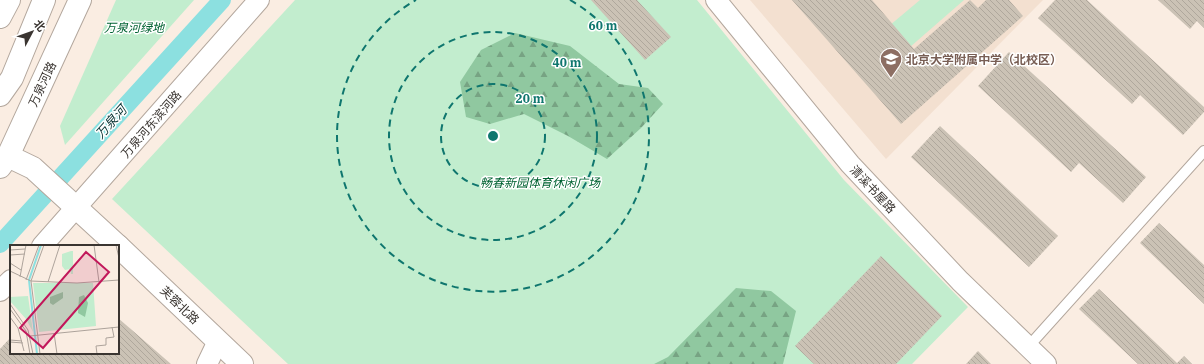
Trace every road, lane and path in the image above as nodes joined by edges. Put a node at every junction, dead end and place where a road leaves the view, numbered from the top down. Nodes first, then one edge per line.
1 (8, 0) edge
2 (44, 0) edge
3 (80, 0) edge
4 (260, 0) edge
5 (716, 0) edge
6 (0, 18) edge
7 (0, 95) edge
8 (1204, 151) edge
9 (4, 162) edge
10 (74, 204) junction
11 (43, 245) edge
12 (117, 245) edge
13 (119, 247) edge
14 (10, 281) edge
15 (0, 291) edge
16 (218, 341) junction
17 (1028, 347) junction
18 (207, 364) edge
19 (242, 364) edge
20 (1046, 364) edge

1 - 6 main road
2 - 7 main road
3 - 9 main road, 万泉河路
4 - 10 street, 万泉河东滨河路
5 - 17 street, 清溪书屋路
8 - 17 lane
9 - 10 main road, 芙蓉北路
10 - 11 street, 万泉河东滨河路
10 - 12 main road, 芙蓉北路
13 - 16 main road, 芙蓉北路
14 - 15 street
16 - 18 street
16 - 19 main road, 芙蓉北路
17 - 20 street, 清溪书屋路

